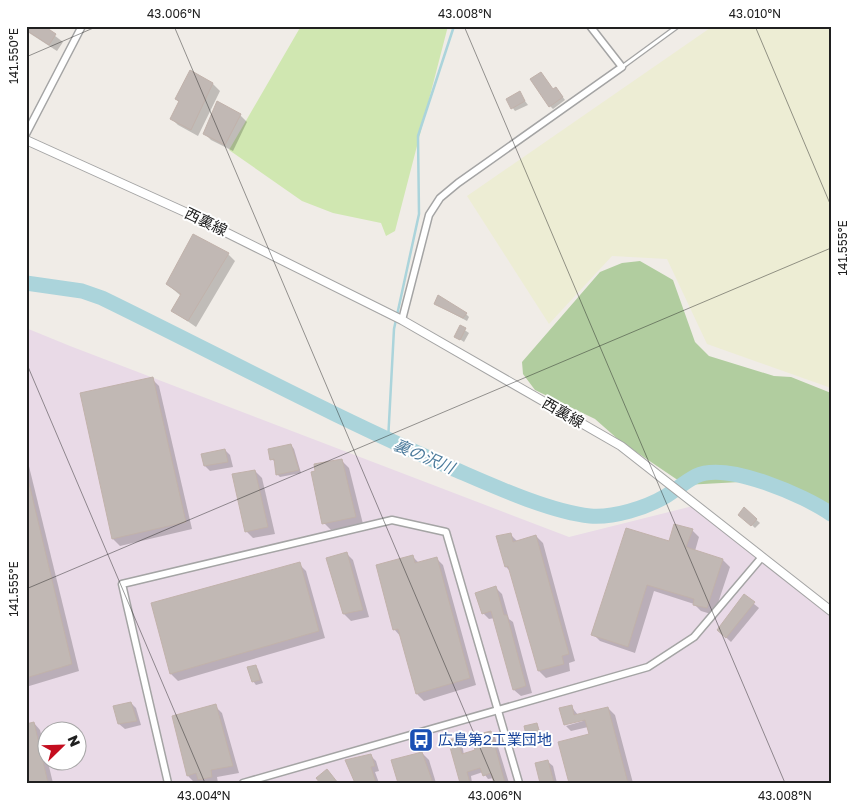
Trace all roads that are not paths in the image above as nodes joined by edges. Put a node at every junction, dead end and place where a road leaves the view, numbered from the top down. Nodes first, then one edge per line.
1 (82, 26) edge
2 (590, 26) edge
3 (678, 26) edge
4 (622, 68) junction
5 (26, 134) edge
6 (26, 140) edge
7 (402, 320) junction
8 (762, 557) junction
9 (831, 611) edge
10 (498, 710) junction
11 (168, 783) edge
12 (243, 783) edge
13 (519, 783) edge

1 - 5 street
2 - 4 street
3 - 4 lane
4 - 7 street
6 - 7 street, 西裏線
7 - 8 street, 西裏線
8 - 9 street
8 - 10 street
10 - 11 street
10 - 12 street
10 - 13 street

